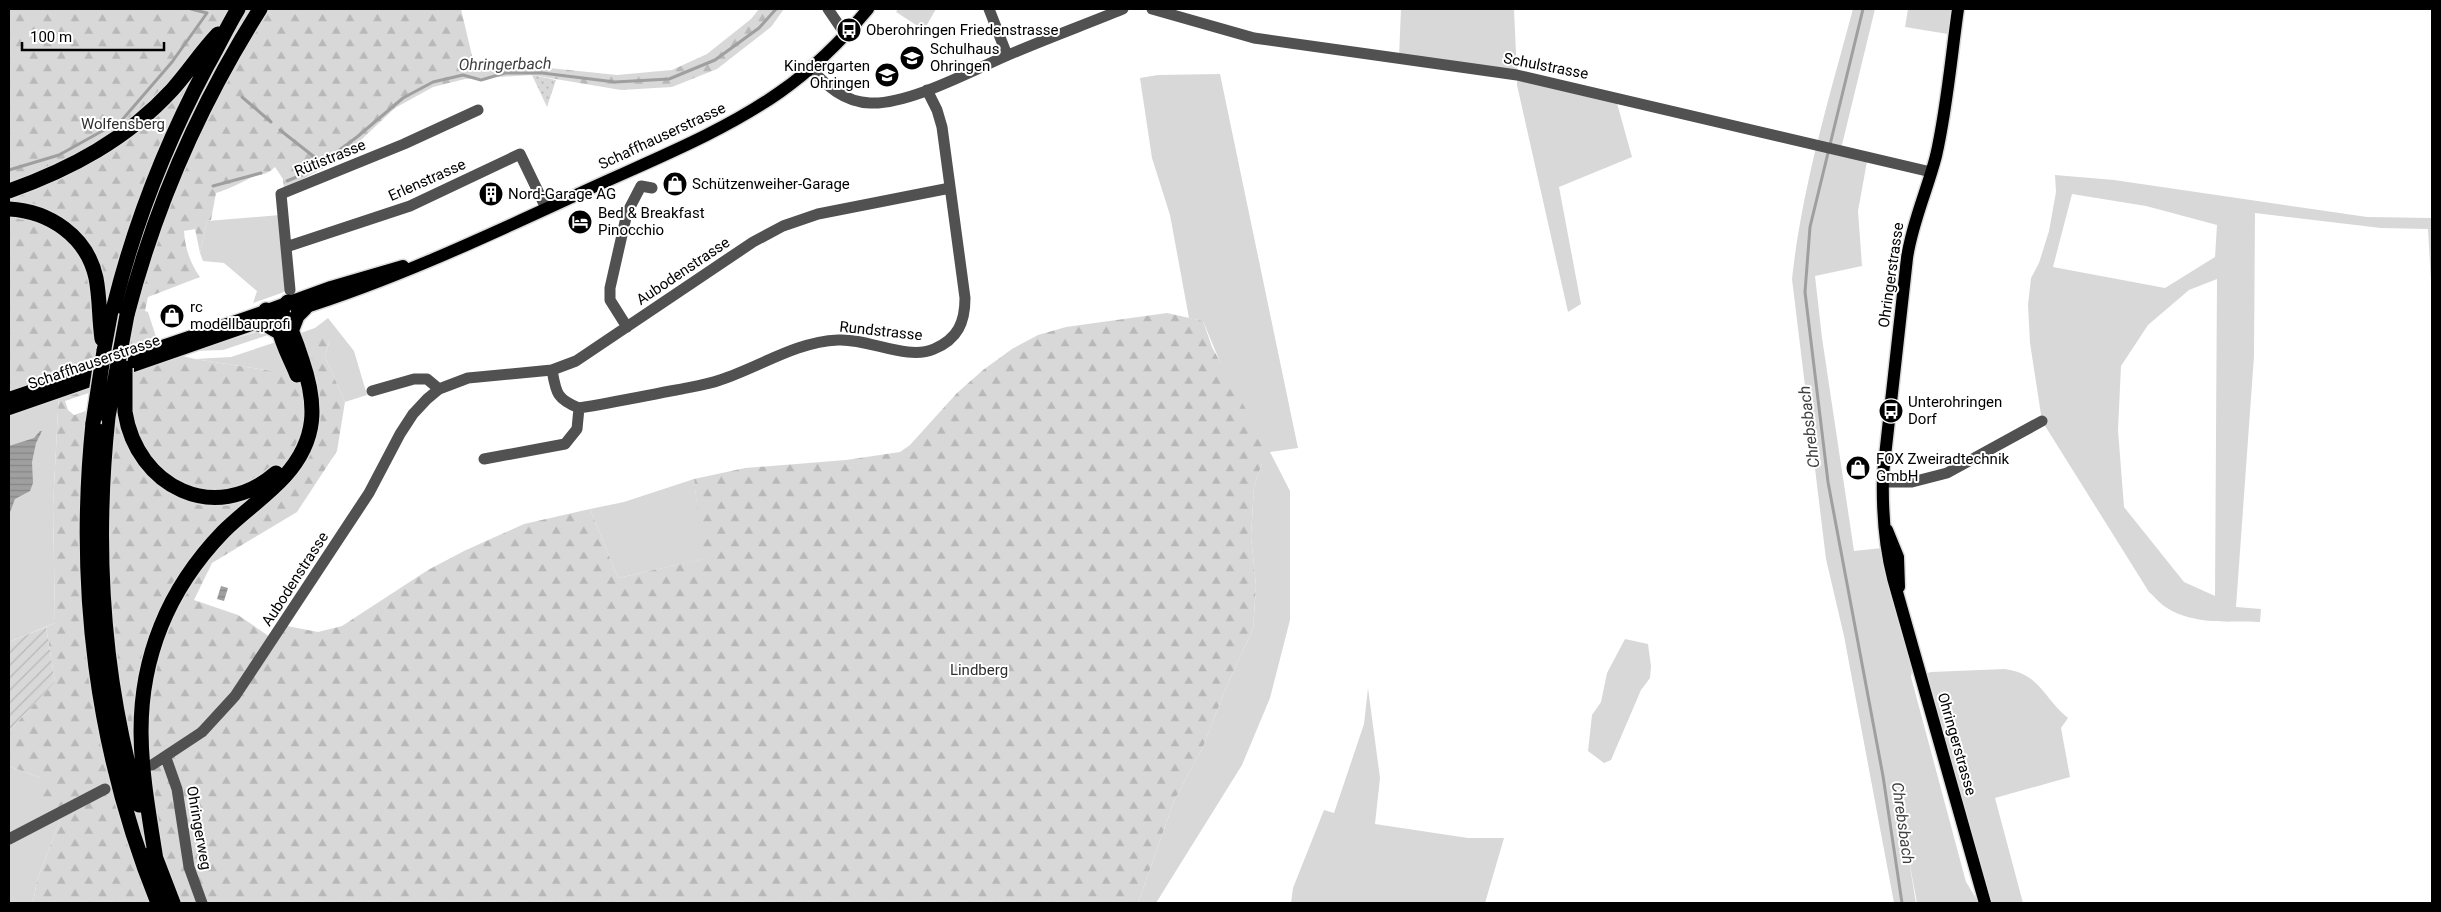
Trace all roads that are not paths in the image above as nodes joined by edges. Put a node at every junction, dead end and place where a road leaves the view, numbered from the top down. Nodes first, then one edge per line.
1 (260, 9) edge
2 (828, 9) edge
3 (868, 9) edge
4 (989, 9) edge
5 (1122, 9) edge
6 (1152, 9) edge
7 (1958, 9) edge
8 (235, 14) edge
9 (846, 34) junction
10 (1008, 55) junction
11 (810, 68) junction
12 (927, 90) junction
13 (478, 110) dead end
14 (1932, 172) junction
15 (652, 188) dead end
16 (950, 188) junction
17 (9, 191) edge
18 (546, 208) junction
19 (9, 209) edge
20 (286, 247) junction
21 (444, 255) junction
22 (281, 307) junction
23 (305, 308) junction
24 (127, 315) junction
25 (105, 323) junction
26 (258, 324) junction
27 (627, 326) junction
28 (286, 330) junction
29 (552, 370) junction
30 (439, 389) junction
31 (372, 391) dead end
32 (9, 398) edge
33 (579, 408) junction
34 (9, 409) edge
35 (2042, 421) dead end
36 (484, 459) dead end
37 (1883, 482) junction
38 (166, 758) junction
39 (152, 765) dead end
40 (105, 790) dead end
41 (9, 839) edge
42 (156, 860) junction
43 (158, 903) edge
44 (172, 903) edge
45 (202, 903) edge
46 (1985, 903) edge

1 - 24 highway
2 - 9 street
3 - 9 main road, Schaffhauserstrasse
4 - 10 street
5 - 10 street
6 - 14 street, Schulstrasse
7 - 14 main road, Ohringerstrasse
8 - 17 highway
8 - 25 highway
9 - 11 main road, Schaffhauserstrasse
10 - 12 street
11 - 12 street
11 - 18 main road, Schaffhauserstrasse
12 - 16 street, Rundstrasse
13 - 20 street, Rütistrasse
14 - 37 main road, Ohringerstrasse
15 - 27 street
16 - 27 street, Aubodenstrasse
16 - 33 street, Rundstrasse
18 - 20 street, Erlenstrasse
18 - 21 main road, Schaffhauserstrasse
19 - 25 highway
20 - 22 street, Rütistrasse
21 - 22 main road, Schaffhauserstrasse
21 - 23 main road, Schaffhauserstrasse
22 - 23 main road, Schaffhauserstrasse
22 - 26 main road, Schaffhauserstrasse
22 - 28 highway
22 - 32 main road, Schaffhauserstrasse
23 - 28 highway
24 - 28 highway, bridge
24 - 42 highway, bridge
25 - 43 highway, bridge
26 - 28 highway
26 - 34 main road, Schaffhauserstrasse
27 - 29 street, Aubodenstrasse
28 - 42 highway
29 - 30 street, Aubodenstrasse
29 - 33 street
30 - 31 street
30 - 38 street, Aubodenstrasse
33 - 36 street
35 - 37 street
37 - 46 main road, Ohringerstrasse
38 - 39 street, Aubodenstrasse
38 - 45 street, Ohringerweg
40 - 41 street
42 - 44 highway

